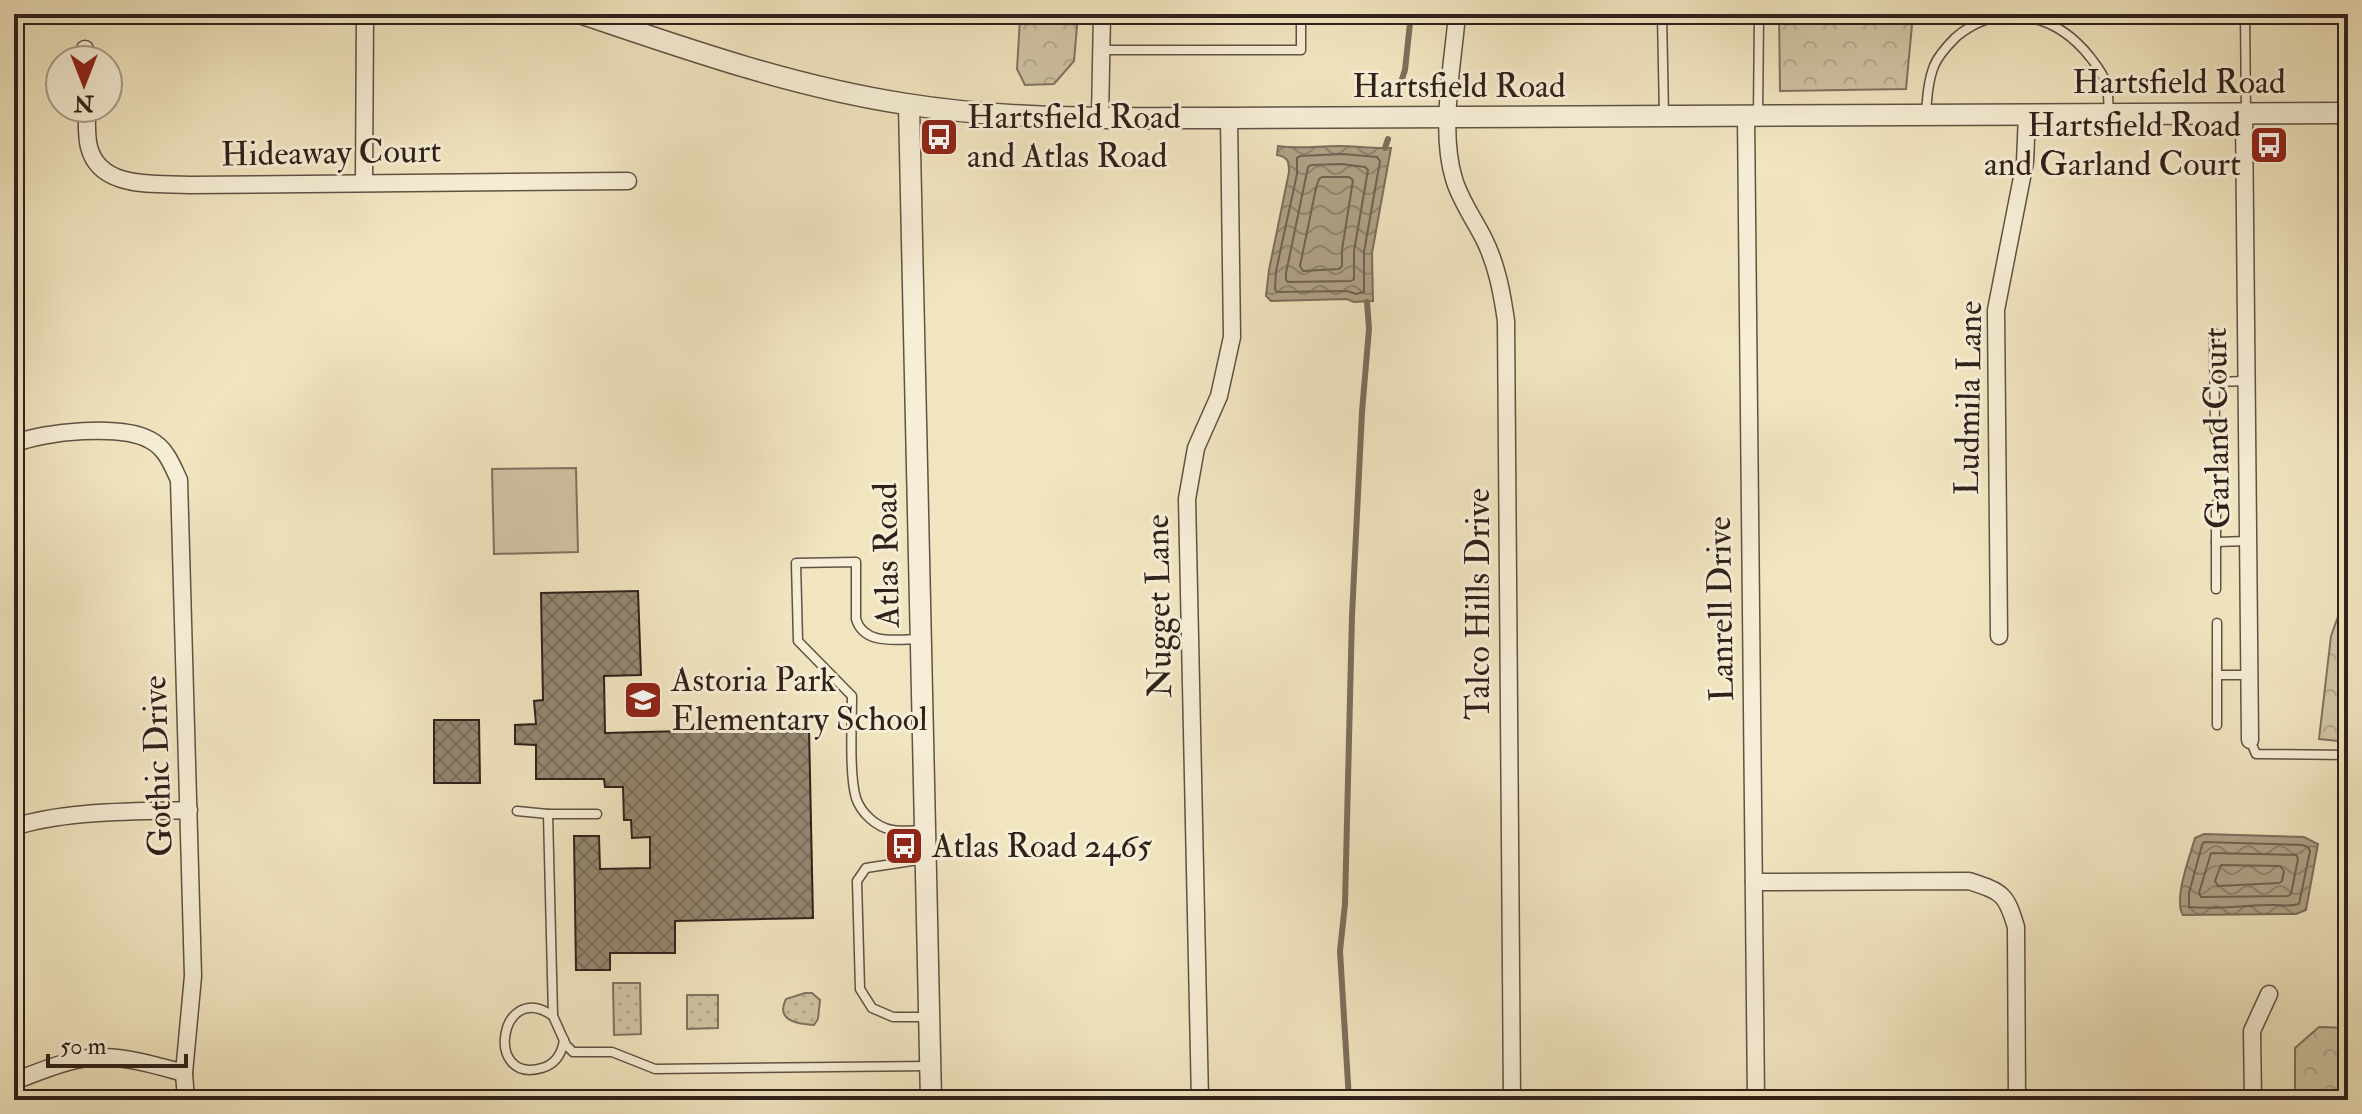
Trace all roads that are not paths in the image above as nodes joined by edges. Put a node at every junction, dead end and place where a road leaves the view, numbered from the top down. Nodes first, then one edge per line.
1 (365, 14) edge
2 (583, 14) edge
3 (1102, 14) edge
4 (1301, 14) edge
5 (1457, 14) edge
6 (1662, 14) edge
7 (1759, 14) edge
8 (2057, 14) edge
9 (2245, 14) edge
10 (633, 22) edge
11 (2057, 27) junction
12 (1101, 50) junction
13 (909, 105) junction
14 (2348, 113) edge
15 (2109, 114) junction
16 (2245, 114) junction
17 (2027, 115) junction
18 (1925, 116) junction
19 (1664, 117) junction
20 (1752, 117) junction
21 (1100, 118) junction
22 (1229, 118) junction
23 (1448, 118) junction
24 (88, 124) edge
25 (628, 181) dead end
26 (364, 182) junction
27 (2214, 333) dead end
28 (2247, 381) junction
29 (2215, 382) junction
30 (2215, 430) dead end
31 (14, 444) edge
32 (2216, 504) dead end
33 (2248, 541) junction
34 (2216, 542) junction
35 (2216, 589) dead end
36 (2217, 623) dead end
37 (1999, 636) dead end
38 (921, 639) junction
39 (2217, 675) junction
40 (2250, 675) junction
41 (2217, 725) dead end
42 (2250, 740) joint
43 (2348, 755) edge
44 (189, 810) junction
45 (517, 811) dead end
46 (548, 814) junction
47 (597, 814) dead end
48 (14, 827) edge
49 (925, 830) junction
50 (925, 859) junction
51 (1754, 882) junction
52 (2269, 994) dead end
53 (553, 1016) junction
54 (929, 1017) junction
55 (564, 1040) junction
56 (930, 1066) junction
57 (184, 1073) junction
58 (14, 1081) edge
59 (186, 1100) edge
60 (931, 1100) edge
61 (1200, 1100) edge
62 (1512, 1100) edge
63 (1756, 1100) edge
64 (2017, 1100) edge
65 (2253, 1100) edge

1 - 26 street
2 - 10 street, Hartsfield Road
3 - 12 street
4 - 12 lane
5 - 23 street, Talco Hills Drive
6 - 19 lane
7 - 20 lane
8 - 11 lane
9 - 16 lane
10 - 13 street, Hartsfield Road
11 - 15 lane
11 - 18 lane
12 - 21 street
13 - 21 street, Hartsfield Road
13 - 38 street, Atlas Road
14 - 16 street, Hartsfield Road
15 - 16 street, Hartsfield Road
15 - 17 street, Hartsfield Road
16 - 28 street, Garland Court
17 - 18 street, Hartsfield Road
17 - 37 street, Ludmila Lane
18 - 20 street, Hartsfield Road
19 - 20 street, Hartsfield Road
19 - 23 street, Hartsfield Road
20 - 51 street, Lanrell Drive
21 - 22 street, Hartsfield Road
22 - 23 street, Hartsfield Road
22 - 61 street, Nugget Lane
23 - 62 street, Talco Hills Drive
24 - 26 street, Hideaway Court
25 - 26 street, Hideaway Court
27 - 29 lane
28 - 29 lane
28 - 33 street, Garland Court
29 - 30 lane
31 - 44 street, Gothic Drive
32 - 34 lane
33 - 34 lane
33 - 40 street, Garland Court
34 - 35 lane
36 - 39 lane
38 - 49 street, Atlas Road
38 - 49 lane
39 - 40 lane
39 - 41 lane
40 - 42 street, Garland Court
42 - 43 lane
44 - 48 street
44 - 57 street, Gothic Drive
45 - 46 lane
46 - 47 lane
46 - 53 lane
49 - 50 street, Atlas Road
50 - 54 street, Atlas Road
50 - 54 lane
51 - 63 street, Lanrell Drive
51 - 64 street
52 - 65 street
53 - 55 lane
53 - 55 lane
54 - 56 street, Atlas Road
55 - 56 lane
56 - 60 street, Atlas Road
57 - 58 street
57 - 59 street, Gothic Drive

